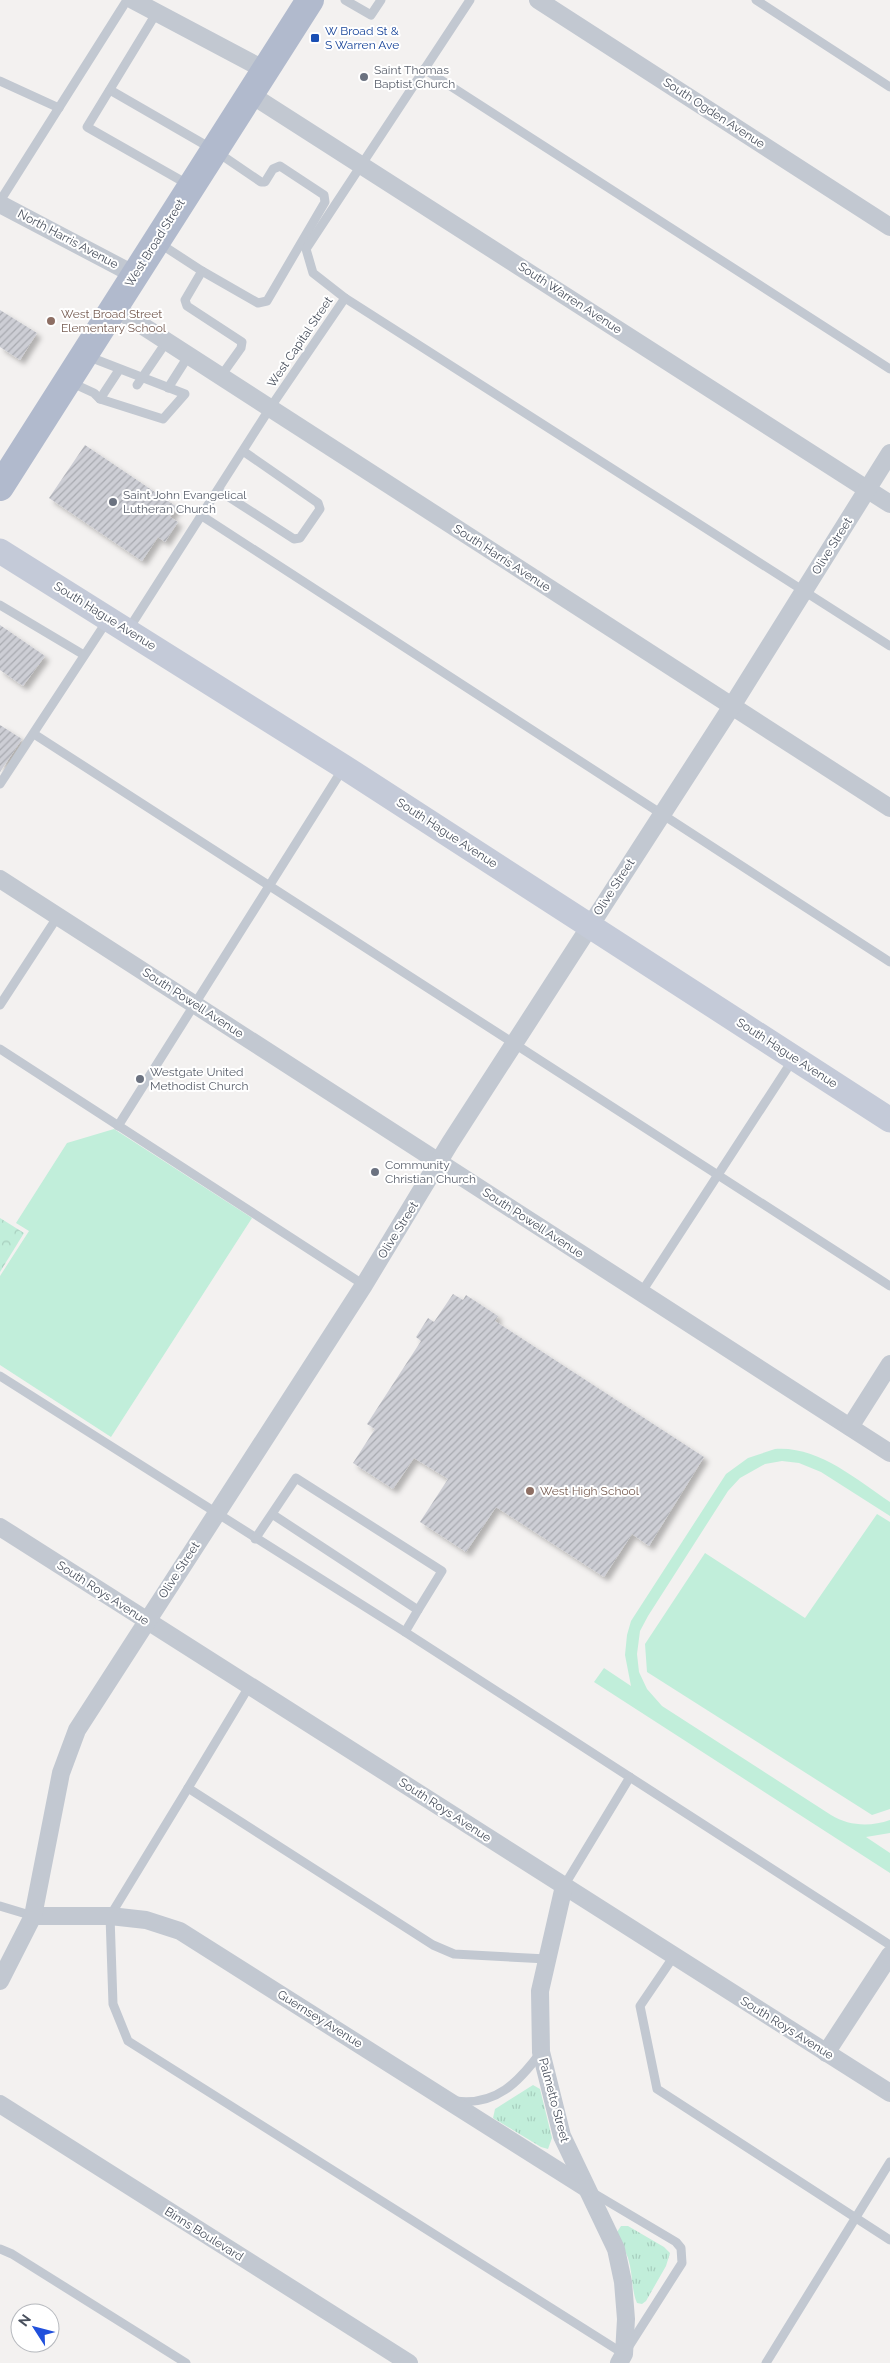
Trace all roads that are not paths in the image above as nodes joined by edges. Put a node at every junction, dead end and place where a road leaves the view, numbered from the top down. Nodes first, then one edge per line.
1 (310, 0) edge
2 (381, 0) edge
3 (470, 0) edge
4 (538, 0) edge
5 (756, 0) edge
6 (134, 1) edge
7 (347, 1) edge
8 (156, 12) junction
9 (424, 69) junction
10 (265, 70) junction
11 (0, 81) edge
12 (890, 87) edge
13 (110, 90) junction
14 (250, 94) junction
15 (59, 108) junction
16 (214, 150) junction
17 (363, 165) junction
18 (191, 187) junction
19 (0, 203) edge
20 (890, 227) edge
21 (156, 242) junction
22 (202, 271) junction
23 (135, 275) junction
24 (345, 298) junction
25 (115, 308) junction
26 (166, 341) junction
27 (84, 355) junction
28 (189, 355) junction
29 (890, 369) edge
30 (120, 370) junction
31 (221, 376) junction
32 (68, 381) junction
33 (139, 382) junction
34 (162, 388) junction
35 (100, 398) junction
36 (270, 408) junction
37 (243, 451) junction
38 (890, 453) edge
39 (0, 487) edge
40 (867, 489) junction
41 (218, 490) junction
42 (890, 504) edge
43 (202, 516) junction
44 (0, 551) edge
45 (804, 590) junction
46 (0, 605) edge
47 (118, 625) junction
48 (890, 646) edge
49 (84, 655) junction
50 (732, 706) junction
51 (34, 734) junction
52 (344, 767) junction
53 (0, 784) edge
54 (890, 808) edge
55 (661, 815) junction
56 (0, 879) edge
57 (269, 886) junction
58 (58, 916) junction
59 (589, 925) junction
60 (890, 962) edge
61 (0, 1004) edge
62 (193, 1004) junction
63 (514, 1044) junction
64 (0, 1049) edge
65 (794, 1058) junction
66 (890, 1120) edge
67 (118, 1126) junction
68 (439, 1163) junction
69 (719, 1176) junction
70 (364, 1284) junction
71 (890, 1286) edge
72 (641, 1293) junction
73 (890, 1364) edge
74 (0, 1376) edge
75 (850, 1427) junction
76 (890, 1453) edge
77 (216, 1514) junction
78 (272, 1514) junction
79 (0, 1528) edge
80 (255, 1539) junction
81 (418, 1610) junction
82 (146, 1621) junction
83 (405, 1632) junction
84 (250, 1686) junction
85 (630, 1777) junction
86 (188, 1788) junction
87 (564, 1886) junction
88 (0, 1906) edge
89 (33, 1916) junction
90 (110, 1916) junction
91 (890, 1945) edge
92 (890, 1955) edge
93 (674, 1956) junction
94 (548, 1959) junction
95 (0, 1981) edge
96 (541, 2052) junction
97 (826, 2053) junction
98 (890, 2093) edge
99 (451, 2101) junction
100 (0, 2104) edge
101 (890, 2162) edge
102 (586, 2188) junction
103 (856, 2218) junction
104 (890, 2240) edge
105 (0, 2249) edge
106 (621, 2359) edge
107 (186, 2363) edge
108 (409, 2363) edge
109 (766, 2363) edge

1 - 10 main road, West Broad Street
2 - 7 lane
3 - 9 lane, West Capital Street
4 - 20 street, South Ogden Avenue
5 - 12 lane
6 - 8 street
6 - 15 lane
8 - 10 street
8 - 13 lane
9 - 17 lane, West Capital Street
9 - 29 lane
10 - 14 main road, West Broad Street
11 - 15 lane
13 - 16 lane
13 - 18 lane
14 - 16 main road, West Broad Street
14 - 17 street, South Warren Avenue
15 - 19 lane
16 - 18 main road, West Broad Street
16 - 22 lane
17 - 24 lane, West Capital Street
17 - 40 street, South Warren Avenue
18 - 21 main road, West Broad Street
19 - 23 street, North Harris Avenue
21 - 22 lane
21 - 23 main road, West Broad Street
22 - 31 lane
23 - 25 main road, West Broad Street
24 - 36 lane, West Capital Street
24 - 45 lane
25 - 26 street, South Harris Avenue
25 - 27 main road, West Broad Street
26 - 28 street, South Harris Avenue
26 - 33 lane
27 - 30 lane
27 - 32 main road, West Broad Street
28 - 31 street, South Harris Avenue
28 - 34 lane
30 - 33 lane
30 - 35 lane
31 - 36 street, South Harris Avenue
32 - 35 lane
32 - 39 main road, West Broad Street
33 - 34 lane
34 - 35 lane
36 - 37 lane, West Capital Street
36 - 50 street, South Harris Avenue
37 - 41 lane, West Capital Street
37 - 41 lane
38 - 40 street, Olive Street
40 - 42 street, South Warren Avenue
40 - 45 street, Olive Street
41 - 43 lane, West Capital Street
43 - 47 lane, West Capital Street
43 - 55 lane
44 - 47 main road, South Hague Avenue
45 - 48 lane
45 - 50 street, Olive Street
46 - 49 lane
47 - 49 lane, West Capital Street
47 - 52 main road, South Hague Avenue
49 - 51 lane, West Capital Street
50 - 54 street, South Harris Avenue
50 - 55 street, Olive Street
51 - 53 lane, West Capital Street
51 - 57 lane
52 - 57 lane
52 - 59 main road, South Hague Avenue
55 - 59 street, Olive Street
55 - 60 lane
56 - 58 street, South Powell Avenue
57 - 62 lane
57 - 63 lane
58 - 61 lane
58 - 62 street, South Powell Avenue
59 - 63 street, Olive Street
59 - 65 main road, South Hague Avenue
62 - 67 lane
62 - 68 street, South Powell Avenue
63 - 68 street, Olive Street
63 - 69 lane
64 - 67 lane
65 - 66 main road, South Hague Avenue
65 - 69 lane
67 - 70 lane
68 - 70 street, Olive Street
68 - 72 street, South Powell Avenue
69 - 71 lane
69 - 72 lane
70 - 77 street, Olive Street
72 - 75 street, South Powell Avenue
73 - 75 street
74 - 77 lane
75 - 76 street, South Powell Avenue
77 - 80 lane
77 - 82 street, Olive Street
78 - 80 lane
78 - 81 lane
78 - 81 lane
79 - 82 street, South Roys Avenue
80 - 83 lane
81 - 83 lane
82 - 84 street, South Roys Avenue
82 - 89 street, Olive Street
83 - 85 lane
84 - 86 lane
84 - 87 street, South Roys Avenue
85 - 87 lane
85 - 91 lane
86 - 90 lane
86 - 94 lane
87 - 93 street, South Roys Avenue
87 - 94 street, Palmetto Street
88 - 89 lane
89 - 90 street, Guernsey Avenue
89 - 95 street, Olive Street
90 - 99 street, Guernsey Avenue
90 - 106 lane
92 - 97 street
93 - 97 street, South Roys Avenue
93 - 103 lane
94 - 96 street, Palmetto Street
96 - 99 lane
96 - 102 street, Palmetto Street
97 - 98 street, South Roys Avenue
99 - 102 street, Guernsey Avenue
100 - 108 street, Binns Boulevard
101 - 103 lane
102 - 106 street, Palmetto Street
102 - 106 lane
103 - 104 lane
103 - 109 lane
105 - 107 lane

